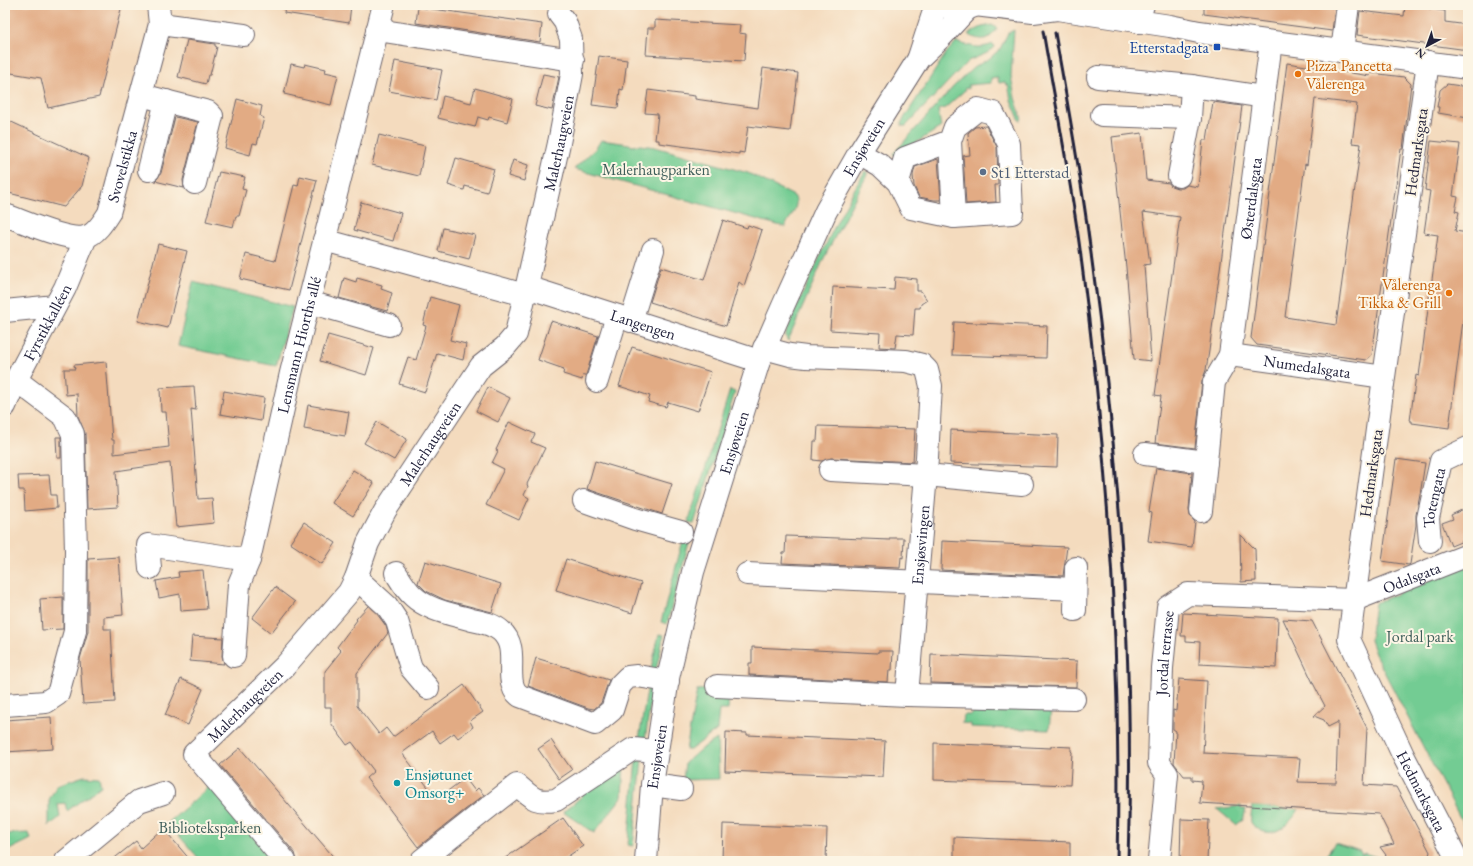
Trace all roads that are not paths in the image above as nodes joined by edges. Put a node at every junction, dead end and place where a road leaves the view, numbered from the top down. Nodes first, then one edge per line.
1 (936, 5) edge
2 (942, 5) edge
3 (1348, 5) edge
4 (973, 6) edge
5 (1053, 7) edge
6 (383, 8) dead end
7 (159, 14) edge
8 (559, 14) dead end
9 (1141, 14) edge
10 (377, 30) junction
11 (244, 34) dead end
12 (1271, 42) junction
13 (1342, 51) junction
14 (919, 58) junction
15 (573, 60) junction
16 (1428, 62) junction
17 (1468, 68) edge
18 (1098, 77) dead end
19 (1192, 86) junction
20 (141, 95) junction
21 (1264, 97) junction
22 (166, 101) junction
23 (1102, 115) dead end
24 (1190, 118) junction
25 (950, 141) junction
26 (858, 153) junction
27 (149, 170) dead end
28 (1179, 176) dead end
29 (898, 182) junction
30 (195, 184) dead end
31 (5, 215) edge
32 (954, 217) junction
33 (86, 237) junction
34 (324, 240) junction
35 (653, 250) dead end
36 (526, 291) junction
37 (309, 302) junction
38 (55, 306) junction
39 (5, 311) edge
40 (624, 318) junction
41 (390, 325) dead end
42 (762, 355) junction
43 (1230, 355) junction
44 (1384, 377) junction
45 (16, 380) junction
46 (597, 381) dead end
47 (5, 406) edge
48 (1468, 448) edge
49 (1145, 454) dead end
50 (1206, 462) junction
51 (830, 470) dead end
52 (926, 475) junction
53 (1022, 484) dead end
54 (584, 501) dead end
55 (1201, 511) dead end
56 (681, 532) dead end
57 (1430, 541) dead end
58 (1468, 555) edge
59 (249, 560) junction
60 (150, 568) dead end
61 (1076, 568) dead end
62 (396, 573) dead end
63 (747, 574) dead end
64 (356, 578) junction
65 (917, 582) junction
66 (1354, 600) junction
67 (234, 656) dead end
68 (668, 681) junction
69 (717, 686) dead end
70 (428, 688) dead end
71 (907, 695) junction
72 (1074, 700) dead end
73 (5, 705) edge
74 (656, 751) junction
75 (652, 785) junction
76 (681, 789) dead end
77 (164, 793) dead end
78 (422, 860) dead end
79 (66, 861) edge
80 (285, 861) edge
81 (646, 861) edge
82 (1159, 861) edge
83 (1458, 861) edge

1 - 14 main road, Ensjøveien
2 - 4 main road
3 - 13 main road
4 - 5 main road
4 - 14 main road, Ensjøveien
5 - 9 main road
6 - 10 main road, Lensmann Hiorths allé
7 - 11 main road
7 - 20 main road, Svovelstikka
8 - 15 main road, Malerhaugveien
9 - 12 main road
10 - 15 main road
10 - 34 main road, Lensmann Hiorths allé
12 - 13 main road
12 - 21 main road, Østerdalsgata
13 - 16 main road
14 - 26 main road, Ensjøveien
15 - 36 main road, Malerhaugveien
16 - 17 main road
16 - 44 main road, Hedmarksgata
18 - 19 main road
19 - 21 main road
19 - 24 main road
20 - 22 main road
20 - 33 main road, Svovelstikka
21 - 43 main road, Østerdalsgata
22 - 27 main road
22 - 30 main road
23 - 24 main road
24 - 28 main road
25 - 29 main road
25 - 32 main road
25 - 32 main road
26 - 29 main road
26 - 42 main road, Ensjøveien
29 - 32 main road
31 - 33 main road
33 - 38 main road, Fyrstikkalléen
34 - 36 main road, Langengen
34 - 37 main road, Lensmann Hiorths allé
35 - 40 main road
36 - 40 main road, Langengen
36 - 64 main road, Malerhaugveien
37 - 41 main road
37 - 59 main road, Lensmann Hiorths allé
38 - 39 main road
38 - 45 main road, Fyrstikkalléen
40 - 42 main road, Langengen
40 - 46 main road
42 - 52 main road, Ensjøsvingen
42 - 68 main road, Ensjøveien
43 - 44 main road, Numedalsgata
43 - 50 main road
44 - 66 main road, Hedmarksgata
45 - 47 main road, Fyrstikkalléen
45 - 73 main road
48 - 57 main road, Totengata
49 - 50 main road
50 - 55 main road
51 - 52 main road
52 - 53 main road
52 - 65 main road, Ensjøsvingen
54 - 56 main road
58 - 66 main road, Odalsgata
59 - 60 main road
59 - 67 main road, Lensmann Hiorths allé
61 - 65 main road
62 - 68 main road
63 - 65 main road
64 - 70 main road
64 - 80 main road, Malerhaugveien
65 - 71 main road, Ensjøsvingen
66 - 82 main road, Jordal terrasse
66 - 83 main road, Hedmarksgata
68 - 74 main road, Ensjøveien
69 - 71 main road
71 - 72 main road
74 - 75 main road, Ensjøveien
74 - 78 main road
75 - 76 main road
75 - 81 main road, Ensjøveien
77 - 79 main road

